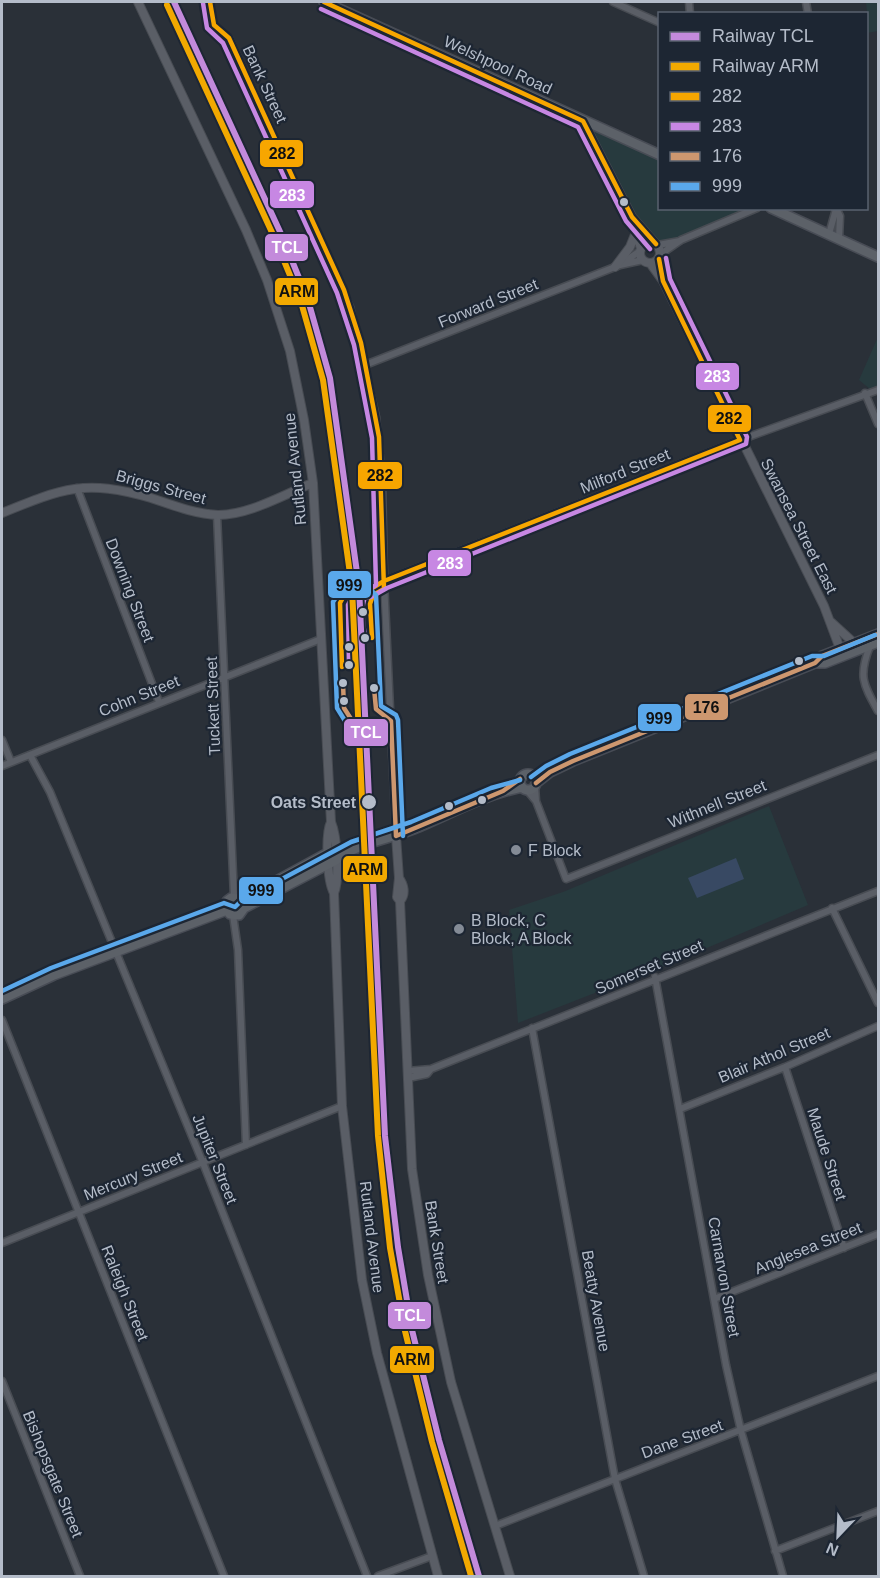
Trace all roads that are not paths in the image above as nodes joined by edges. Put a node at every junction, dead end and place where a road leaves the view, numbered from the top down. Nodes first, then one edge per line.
1 (138, 2) edge
2 (324, 2) edge
3 (613, 2) edge
4 (658, 22) edge
5 (229, 38) dead end
6 (583, 121) junction
7 (658, 154) edge
8 (752, 210) edge
9 (775, 210) edge
10 (836, 210) edge
11 (837, 210) edge
12 (632, 217) junction
13 (636, 232) junction
14 (829, 234) junction
15 (839, 238) junction
16 (681, 240) junction
17 (657, 244) junction
18 (641, 250) junction
19 (660, 256) junction
20 (879, 257) edge
21 (647, 261) junction
22 (618, 266) junction
23 (663, 281) junction
24 (365, 366) junction
25 (879, 390) edge
26 (866, 393) junction
27 (879, 424) edge
28 (740, 440) junction
29 (313, 483) junction
30 (76, 488) junction
31 (2, 513) edge
32 (217, 515) junction
33 (384, 581) junction
34 (831, 622) junction
35 (879, 634) edge
36 (321, 639) junction
37 (854, 643) junction
38 (874, 643) edge
39 (841, 653) junction
40 (226, 676) junction
41 (159, 702) junction
42 (879, 711) edge
43 (2, 740) edge
44 (30, 755) junction
45 (879, 755) edge
46 (11, 762) junction
47 (2, 766) edge
48 (529, 783) junction
49 (396, 836) junction
50 (332, 857) junction
51 (879, 891) edge
52 (240, 902) junction
53 (832, 908) junction
54 (230, 913) junction
55 (115, 951) junction
56 (656, 978) junction
57 (31, 984) junction
58 (2, 992) edge
59 (2, 999) edge
60 (879, 1003) edge
61 (2, 1020) edge
62 (879, 1026) edge
63 (532, 1028) junction
64 (785, 1067) junction
65 (408, 1074) junction
66 (342, 1106) junction
67 (680, 1108) junction
68 (246, 1145) junction
69 (203, 1163) junction
70 (78, 1213) junction
71 (879, 1234) edge
72 (2, 1243) edge
73 (844, 1248) junction
74 (714, 1299) junction
75 (879, 1376) edge
76 (2, 1382) edge
77 (741, 1431) junction
78 (615, 1479) junction
79 (879, 1511) edge
80 (495, 1526) junction
81 (775, 1551) junction
82 (432, 1556) junction
83 (80, 1576) edge
84 (224, 1576) edge
85 (367, 1576) edge
86 (378, 1576) edge
87 (438, 1576) edge
88 (510, 1576) edge
89 (644, 1576) edge
90 (783, 1576) edge

1 - 29 street, Rutland Avenue
2 - 6 main road, Welshpool Road
3 - 4 street
5 - 24 street, Bank Street
6 - 7 main road, Welshpool Road
6 - 12 street
8 - 16 street
9 - 14 main road
10 - 14 street
11 - 15 street
12 - 13 street
12 - 17 street
13 - 18 street
13 - 22 street
14 - 15 main road
15 - 20 main road
16 - 17 street
16 - 19 street
17 - 18 street
17 - 19 street, Swansea Street East
18 - 21 street, Swansea Street East
18 - 22 street, Forward Street
19 - 21 street
19 - 23 street, Swansea Street East
21 - 22 street, Forward Street
21 - 23 street, Swansea Street East
22 - 24 street, Forward Street
23 - 28 street, Swansea Street East
24 - 33 street, Bank Street
25 - 26 street, Milford Street
26 - 27 street
26 - 28 street, Milford Street
28 - 33 street, Milford Street
28 - 34 street, Swansea Street East
29 - 32 street, Briggs Street
29 - 36 street, Rutland Avenue
30 - 31 street, Briggs Street
30 - 32 street, Briggs Street
30 - 41 street, Downing Street
32 - 40 street, Tuckett Street
33 - 49 street, Bank Street
34 - 37 street, Swansea Street East
34 - 39 street, Swansea Street East
35 - 37 main road
36 - 40 street, Cohn Street
36 - 50 street, Rutland Avenue
37 - 39 main road
38 - 39 main road
38 - 42 street
39 - 48 main road
40 - 41 street, Cohn Street
40 - 52 street, Tuckett Street
41 - 44 street, Cohn Street
43 - 46 street
44 - 46 street, Cohn Street
44 - 55 street, Jupiter Street
45 - 48 street, Withnell Street
46 - 47 street, Cohn Street
48 - 49 main road
49 - 50 main road
49 - 65 street, Bank Street
50 - 52 main road
50 - 66 street, Rutland Avenue
51 - 53 street, Somerset Street
52 - 54 main road
52 - 54 main road
53 - 56 street, Somerset Street
53 - 60 street
54 - 55 main road
54 - 68 street
55 - 57 main road
55 - 69 street, Jupiter Street
56 - 63 street, Somerset Street
56 - 67 street, Carnarvon Street
57 - 58 main road
57 - 59 main road
61 - 70 street, Raleigh Street
62 - 64 street, Blair Athol Street
63 - 65 street, Somerset Street
63 - 78 street, Beatty Avenue
64 - 67 street, Blair Athol Street
64 - 73 street, Maude Street
65 - 80 street, Bank Street
66 - 68 street, Mercury Street
66 - 82 street, Rutland Avenue
67 - 74 street, Carnarvon Street
68 - 69 street, Mercury Street
69 - 70 street, Mercury Street
69 - 85 street, Jupiter Street
70 - 72 street, Mercury Street
70 - 84 street, Raleigh Street
71 - 73 street, Anglesea Street
73 - 74 street, Anglesea Street
74 - 77 street, Carnarvon Street
75 - 77 street, Dane Street
76 - 83 street, Bishopsgate Street
77 - 78 street, Dane Street
77 - 81 street, Carnarvon Street
78 - 80 street, Dane Street
78 - 89 street, Beatty Avenue
79 - 81 street
80 - 88 street, Bank Street
81 - 90 street, Carnarvon Street
82 - 86 street
82 - 87 street, Rutland Avenue

